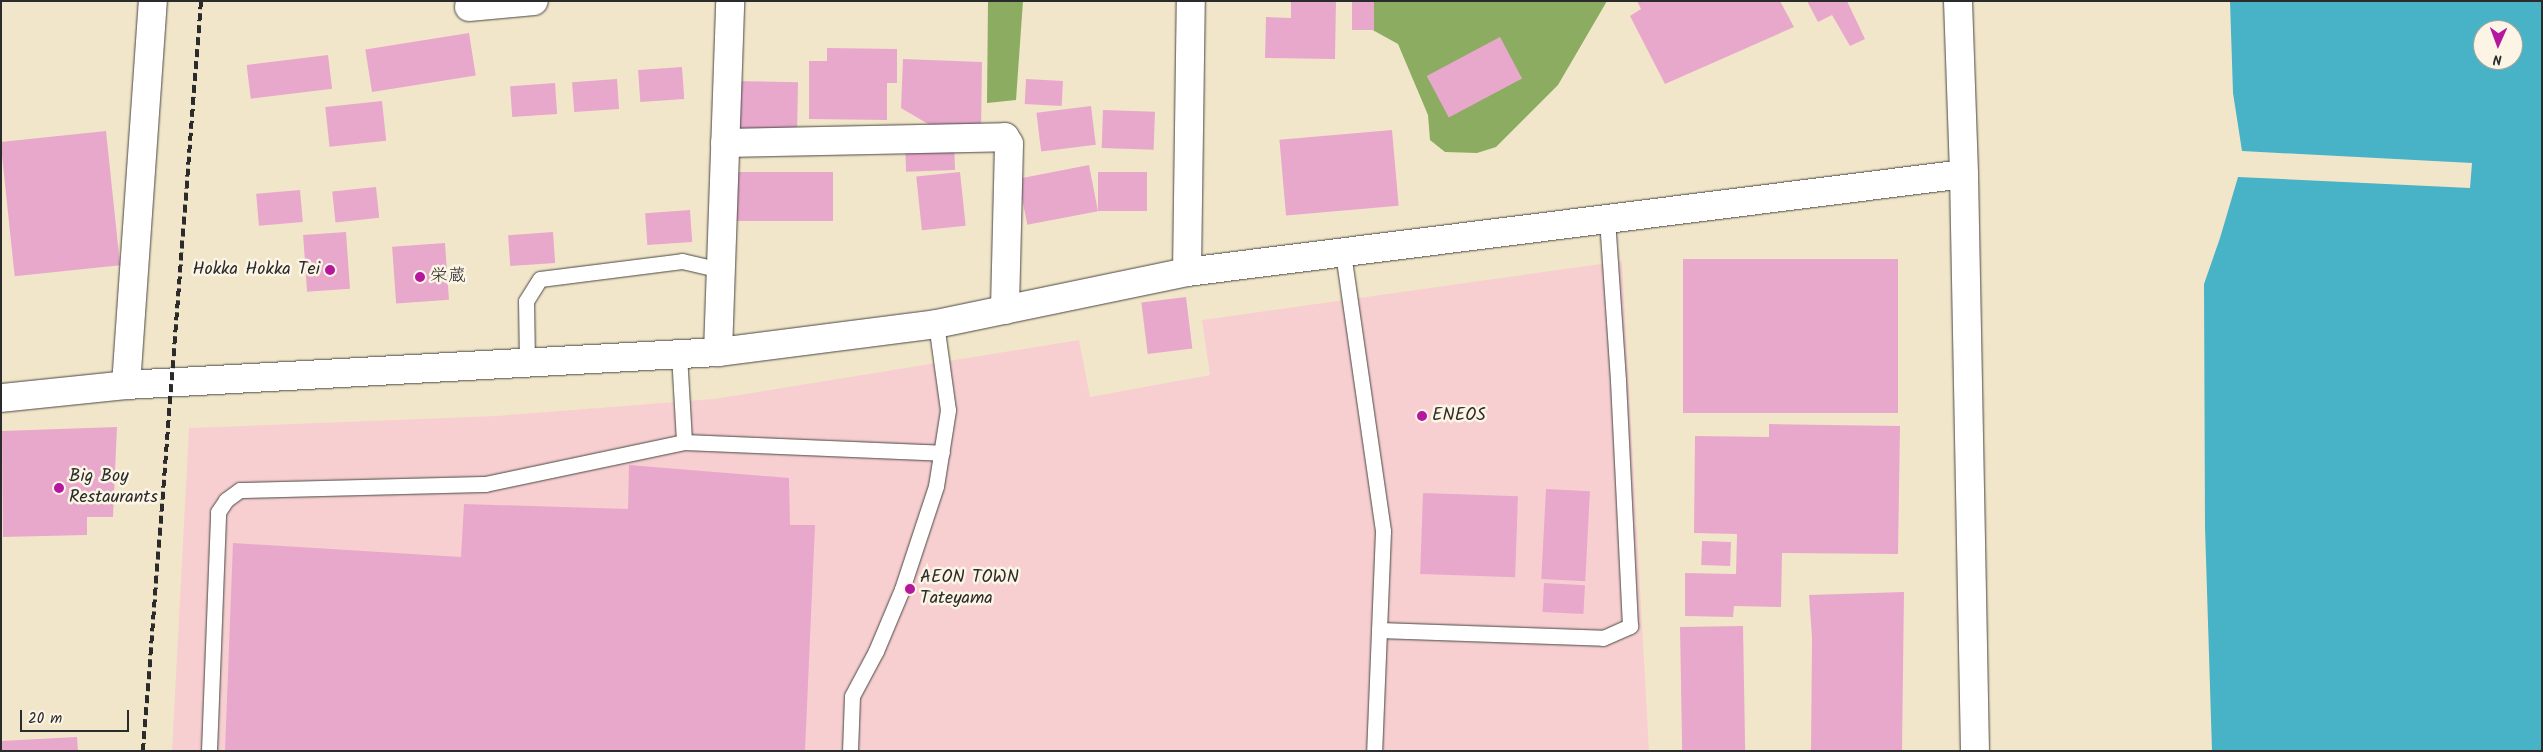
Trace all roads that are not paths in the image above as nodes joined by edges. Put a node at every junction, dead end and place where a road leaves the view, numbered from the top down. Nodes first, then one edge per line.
1 (153, 1) edge
2 (534, 1) edge
3 (730, 1) edge
4 (1191, 1) edge
5 (1958, 1) edge
6 (469, 7) dead end
7 (725, 143) junction
8 (1964, 174) junction
9 (1607, 220) junction
10 (1344, 252) junction
11 (720, 270) junction
12 (1187, 272) junction
13 (1005, 310) junction
14 (936, 324) junction
15 (718, 352) junction
16 (678, 354) junction
17 (527, 363) junction
18 (126, 385) junction
19 (1, 398) edge
20 (684, 442) junction
21 (942, 453) junction
22 (1379, 630) junction
23 (209, 751) edge
24 (850, 751) edge
25 (1374, 751) edge
26 (1975, 751) edge

1 - 18 street
2 - 6 street
3 - 7 street
4 - 12 street
5 - 8 street
7 - 11 street
7 - 13 street
8 - 9 street
8 - 26 street
9 - 10 street
9 - 22 lane
10 - 12 street
10 - 22 lane
11 - 15 street
11 - 17 lane
12 - 13 street
13 - 14 street
14 - 15 street
14 - 21 lane
15 - 16 street
16 - 17 street
16 - 20 lane
17 - 18 street
18 - 19 street
20 - 21 lane
20 - 23 lane
21 - 24 lane
22 - 25 lane

